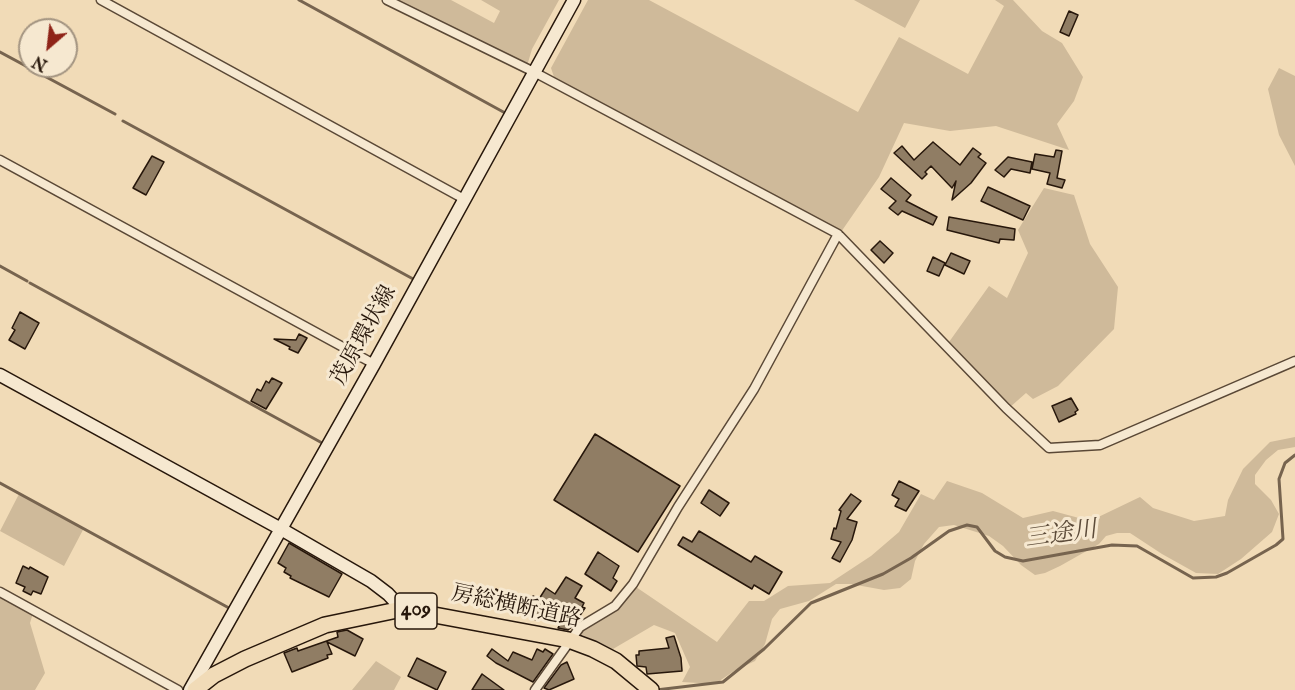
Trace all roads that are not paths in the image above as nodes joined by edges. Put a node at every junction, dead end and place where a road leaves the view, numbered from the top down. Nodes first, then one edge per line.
1 (100, 0) edge
2 (387, 0) edge
3 (574, 0) edge
4 (534, 72) junction
5 (0, 160) edge
6 (464, 199) junction
7 (838, 234) junction
8 (1295, 362) edge
9 (374, 364) junction
10 (0, 375) edge
11 (281, 529) junction
12 (0, 592) edge
13 (402, 609) junction
14 (569, 640) junction
15 (646, 685) edge
16 (178, 690) edge
17 (190, 690) edge
18 (195, 690) edge
19 (534, 690) edge

1 - 6 street
2 - 4 street
3 - 4 main road, 茂原環状線
4 - 6 main road, 茂原環状線
4 - 7 street
5 - 9 street
6 - 9 main road, 茂原環状線
7 - 8 street
7 - 14 street
9 - 11 main road, 茂原環状線
10 - 11 main road
11 - 13 main road
11 - 17 main road, 茂原環状線
12 - 16 street
13 - 14 highway, 房総横断道路 / 409
13 - 18 highway, 房総横断道路 / 409
14 - 15 highway, 房総横断道路 / 409
14 - 19 street

